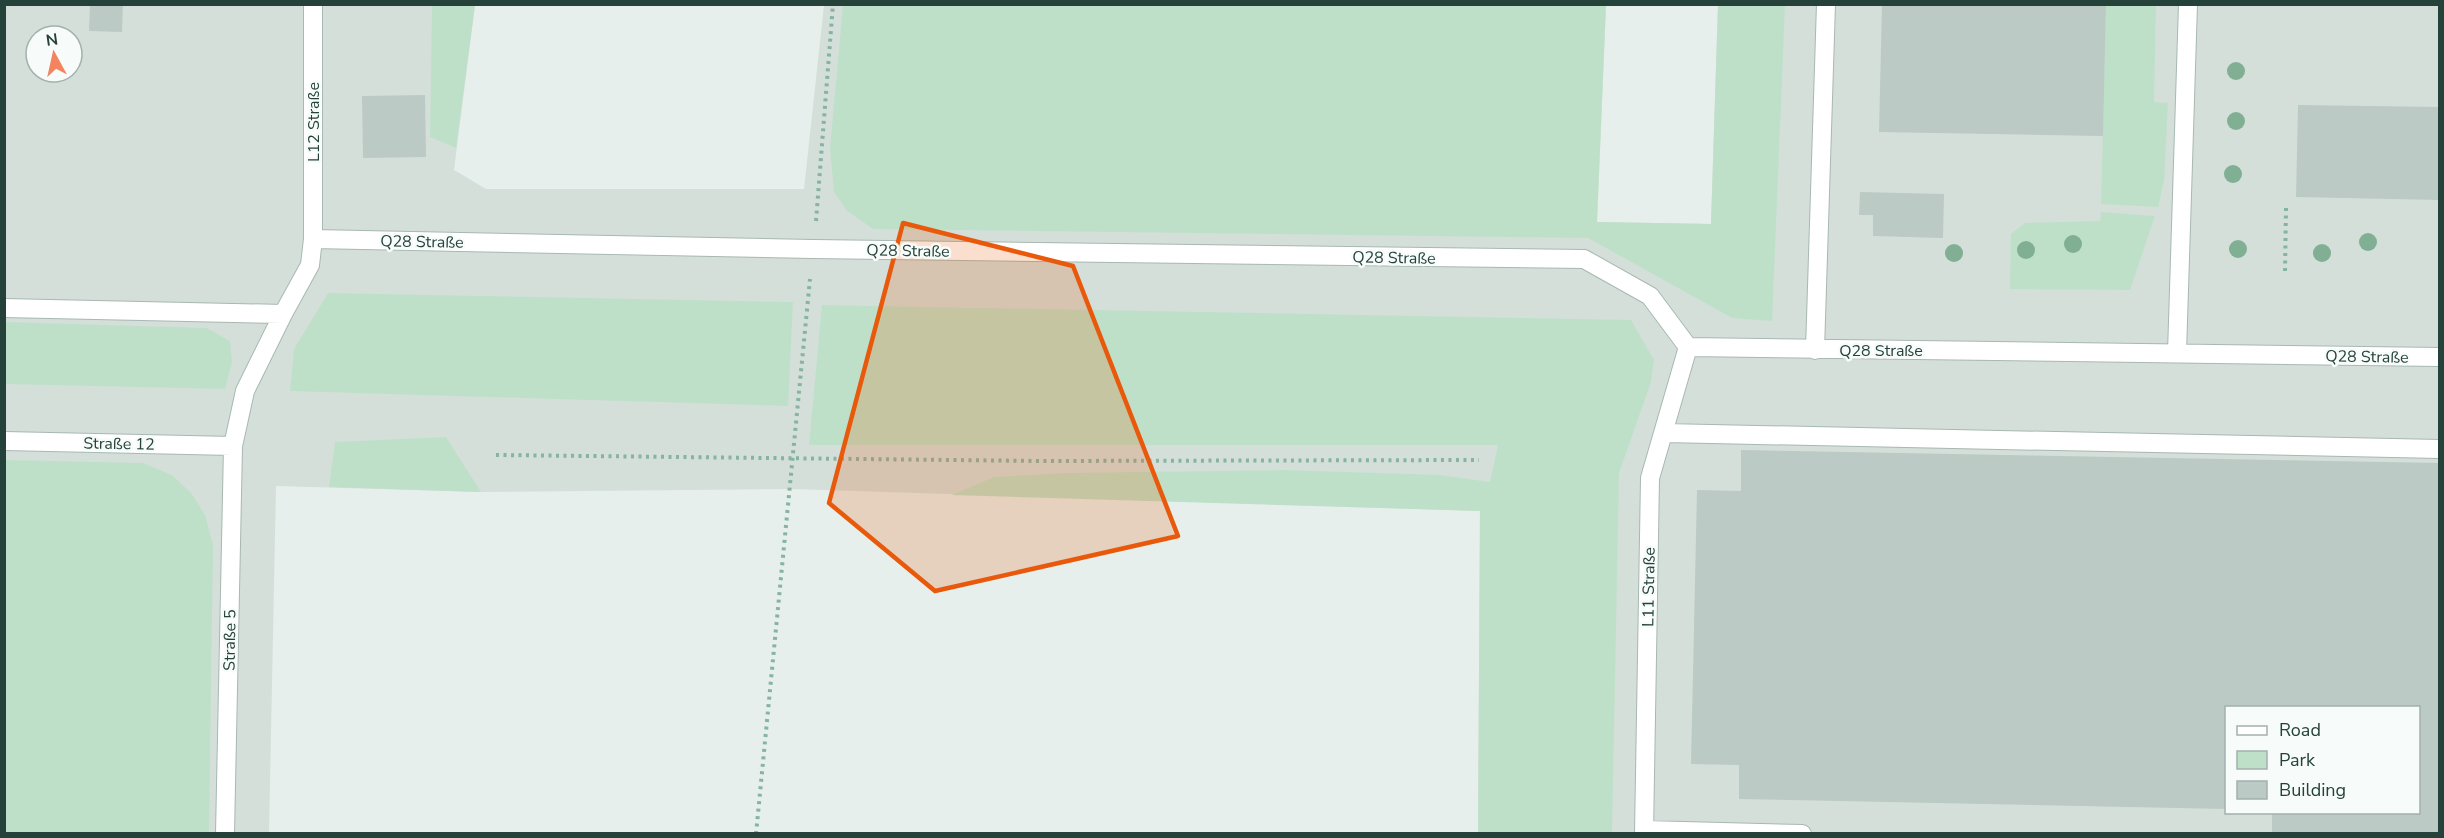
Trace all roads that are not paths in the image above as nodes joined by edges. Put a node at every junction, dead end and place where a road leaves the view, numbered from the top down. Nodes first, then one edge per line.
1 (313, 4) edge
2 (1826, 4) edge
3 (2188, 4) edge
4 (313, 238) junction
5 (4, 308) edge
6 (283, 314) junction
7 (1688, 347) junction
8 (1815, 350) junction
9 (2176, 353) junction
10 (2439, 357) edge
11 (1664, 433) junction
12 (4, 441) edge
13 (233, 446) junction
14 (2439, 449) edge
15 (1644, 832) edge
16 (225, 834) edge
17 (1802, 834) edge

1 - 4 street, L12 Straße
2 - 8 street
3 - 9 street
4 - 6 street, L12 Straße
4 - 7 street, Q28 Straße
5 - 6 street
6 - 13 street, Straße 5
7 - 8 street, Q28 Straße
7 - 11 street, L11 Straße
8 - 9 street, Q28 Straße
9 - 10 street, Q28 Straße
11 - 14 street
11 - 15 street, L11 Straße
12 - 13 street, Straße 12
13 - 16 street, Straße 5
15 - 17 street

